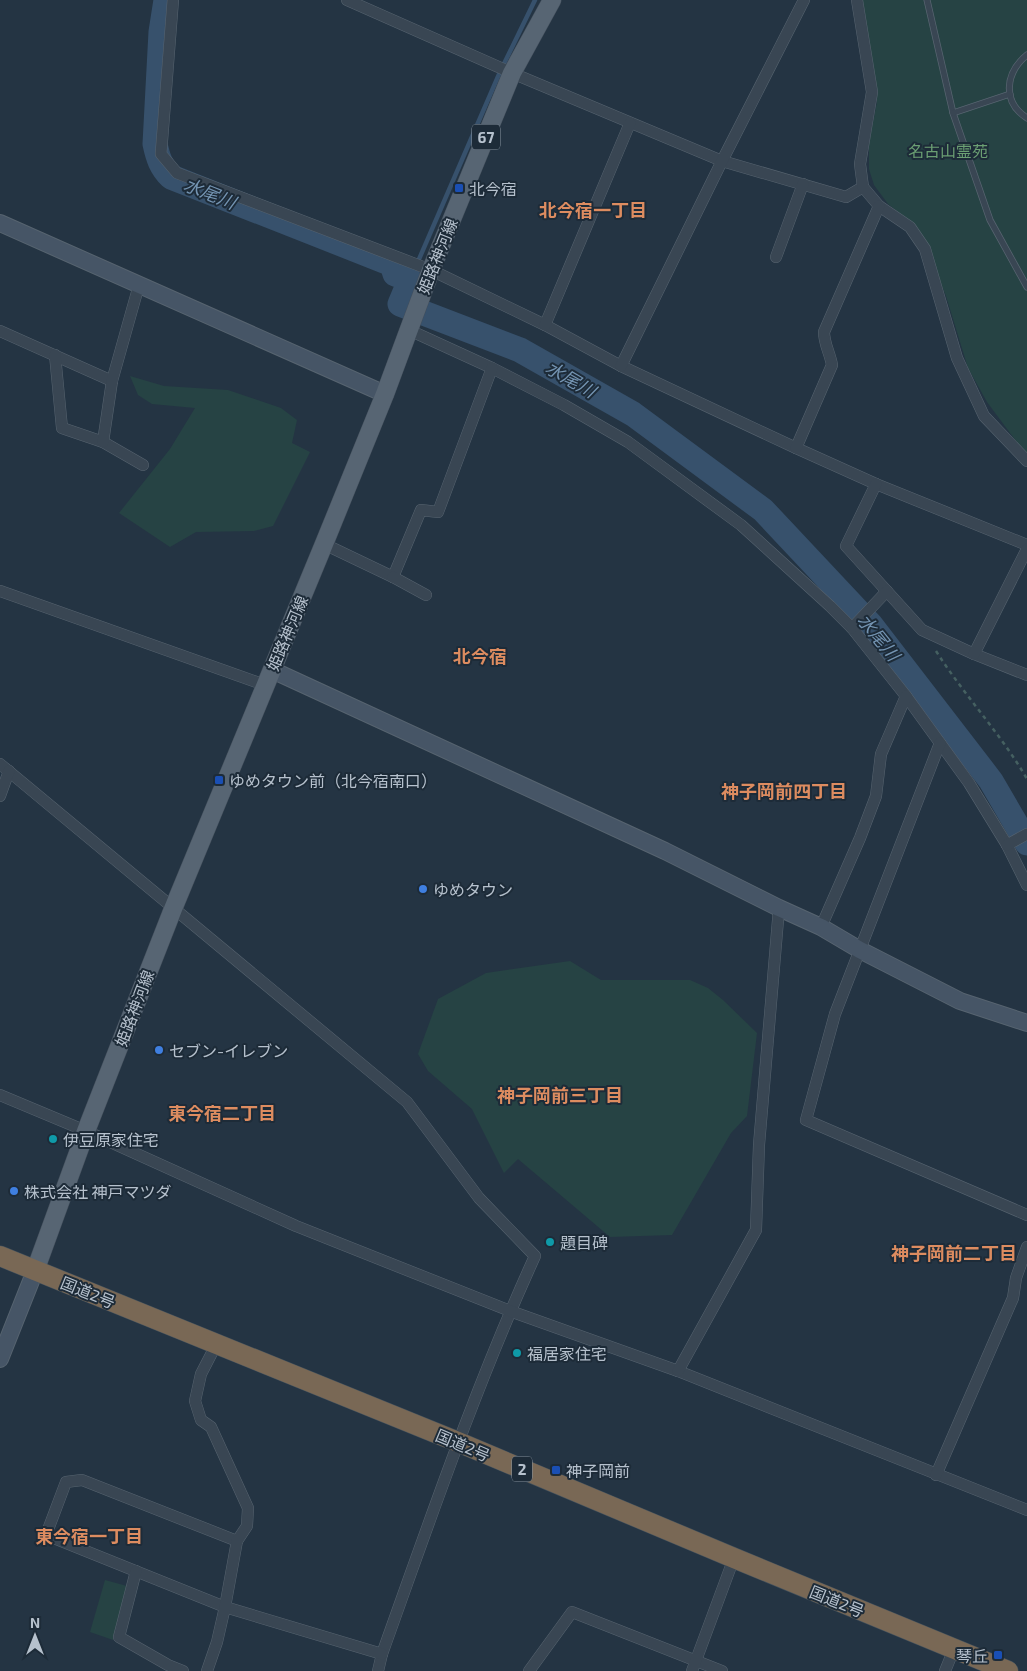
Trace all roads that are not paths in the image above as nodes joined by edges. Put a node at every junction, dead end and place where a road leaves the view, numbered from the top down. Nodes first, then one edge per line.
1 (173, 0) edge
2 (347, 0) edge
3 (552, 0) edge
4 (804, 0) edge
5 (857, 0) edge
6 (927, 0) edge
7 (1027, 55) edge
8 (512, 73) junction
9 (1010, 94) junction
10 (953, 114) junction
11 (1027, 118) edge
12 (630, 123) junction
13 (722, 161) junction
14 (803, 184) junction
15 (863, 187) junction
16 (879, 206) junction
17 (0, 223) edge
18 (776, 257) dead end
19 (429, 274) junction
20 (139, 285) junction
21 (1027, 287) edge
22 (545, 325) junction
23 (410, 328) junction
24 (0, 331) edge
25 (55, 356) junction
26 (621, 366) junction
27 (492, 368) junction
28 (112, 380) junction
29 (385, 394) junction
30 (103, 442) junction
31 (796, 448) junction
32 (1027, 461) edge
33 (143, 465) dead end
34 (876, 484) junction
35 (324, 544) junction
36 (1027, 544) edge
37 (1027, 549) edge
38 (393, 577) junction
39 (0, 591) edge
40 (887, 591) junction
41 (426, 595) dead end
42 (852, 628) junction
43 (974, 654) junction
44 (1027, 674) edge
45 (268, 678) junction
46 (906, 696) junction
47 (940, 743) junction
48 (4, 768) edge
49 (0, 796) edge
50 (1027, 834) edge
51 (1007, 845) junction
52 (1027, 885) edge
53 (779, 908) junction
54 (173, 909) junction
55 (821, 927) junction
56 (860, 950) junction
57 (1027, 1023) edge
58 (0, 1095) edge
59 (86, 1131) junction
60 (1027, 1214) edge
61 (1027, 1247) edge
62 (0, 1256) edge
63 (35, 1271) junction
64 (510, 1312) junction
65 (217, 1344) junction
66 (0, 1359) edge
67 (678, 1371) junction
68 (458, 1442) junction
69 (936, 1475) junction
70 (1027, 1510) edge
71 (237, 1541) junction
72 (734, 1558) junction
73 (136, 1571) junction
74 (225, 1606) junction
75 (954, 1649) junction
76 (382, 1654) junction
77 (694, 1666) edge
78 (183, 1671) edge
79 (207, 1671) edge
80 (378, 1671) edge
81 (530, 1671) edge
82 (722, 1671) edge
83 (945, 1671) edge
84 (1008, 1671) edge

1 - 19 street
2 - 8 street
3 - 8 main road, 姫路神河線 / 67
4 - 13 street
5 - 15 street
6 - 10 lane
7 - 9 lane
8 - 12 street
8 - 19 main road, 姫路神河線 / 67
9 - 10 lane
9 - 11 lane
10 - 21 lane
12 - 13 street
12 - 22 street
13 - 14 street
13 - 26 street
14 - 15 street
14 - 18 street
15 - 16 street
16 - 31 street
16 - 32 street
17 - 20 street
19 - 22 street
19 - 23 main road, 姫路神河線 / 67
20 - 28 street
20 - 29 street
22 - 26 street
23 - 27 street
23 - 29 main road, 姫路神河線 / 67
24 - 25 street
25 - 28 street
25 - 30 street
26 - 31 street
27 - 38 street
27 - 42 street
28 - 30 street
29 - 35 main road, 姫路神河線 / 67
30 - 33 street
31 - 34 street
34 - 36 street
34 - 40 street
35 - 38 street
35 - 45 main road, 姫路神河線 / 67
37 - 43 street
38 - 41 street
39 - 45 street
40 - 42 street
40 - 43 street
42 - 46 street
43 - 44 street
45 - 53 street
45 - 54 main road, 姫路神河線 / 67
46 - 47 street
46 - 55 street
47 - 51 street
47 - 56 street
48 - 49 street
48 - 54 street
50 - 51 street
51 - 52 street
53 - 55 street
53 - 67 street
54 - 59 main road, 姫路神河線 / 67
54 - 64 street
55 - 56 street
56 - 57 street
56 - 60 street
58 - 59 street
59 - 63 main road, 姫路神河線 / 67
59 - 64 street
61 - 69 street
62 - 63 highway, 国道2号 / 2
63 - 65 highway, 国道2号 / 2
63 - 66 street
64 - 67 street
64 - 68 street
65 - 68 highway, 国道2号 / 2
65 - 71 street
67 - 69 street
68 - 72 highway, 国道2号 / 2
68 - 76 street
69 - 70 street
71 - 73 street
71 - 74 street
72 - 75 highway, 国道2号 / 2
72 - 77 street
73 - 74 street
73 - 78 street
74 - 76 street
74 - 79 street
75 - 83 street
75 - 84 highway, 国道2号 / 2
76 - 80 street
77 - 81 street
77 - 82 street

